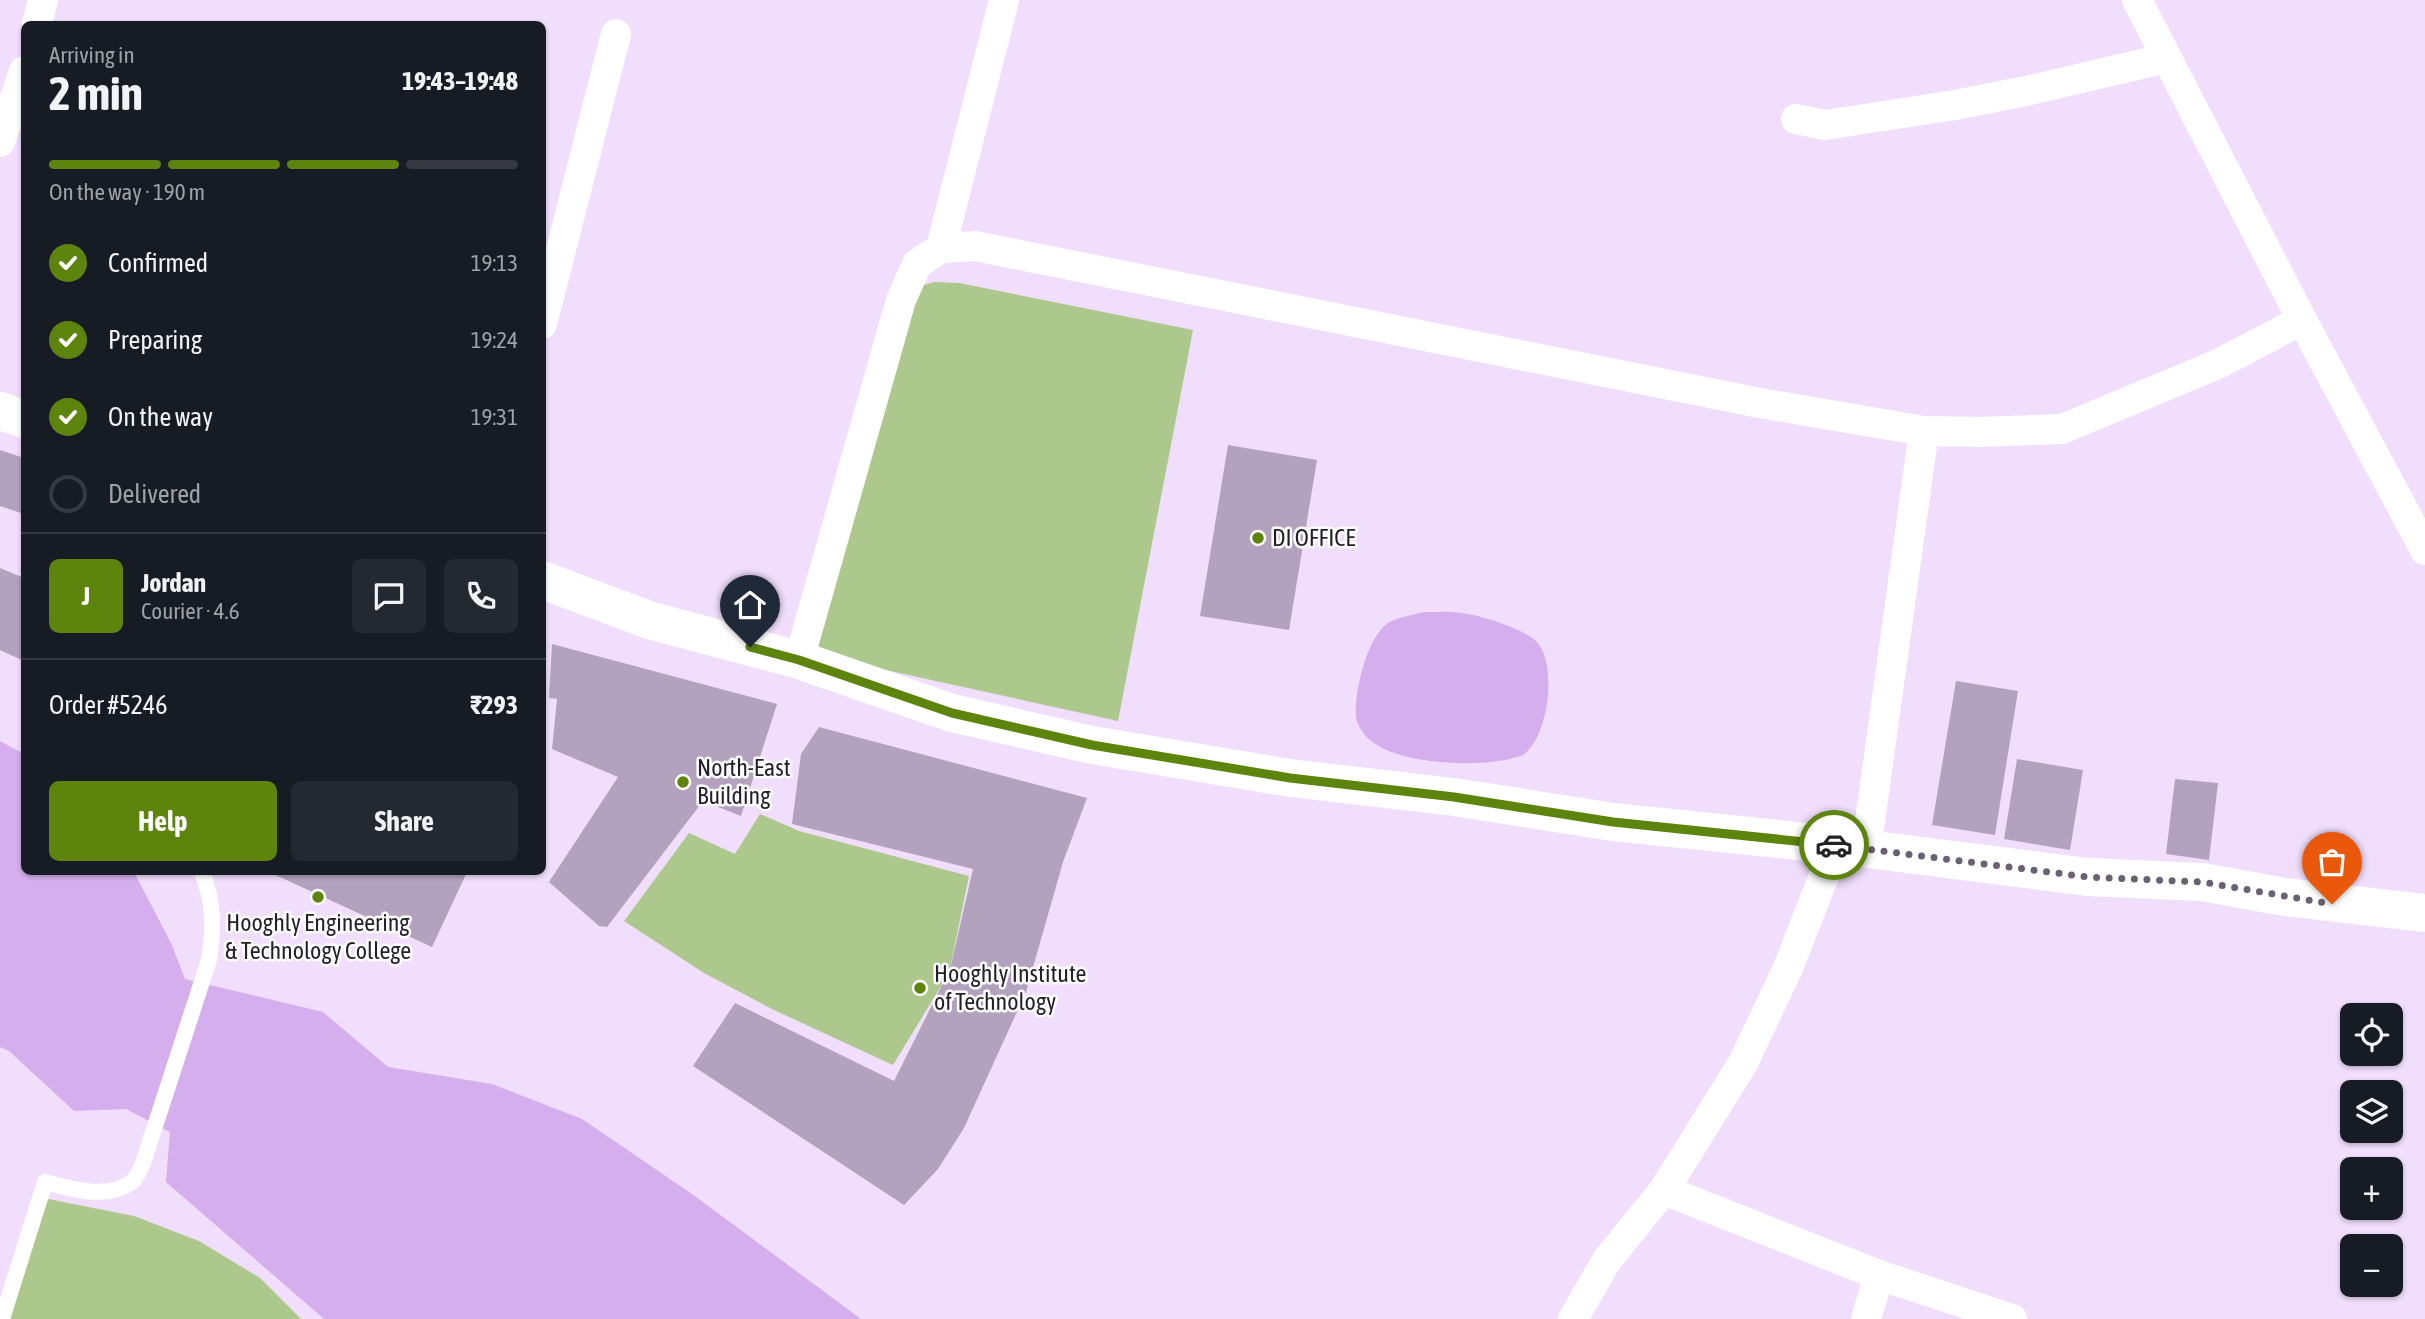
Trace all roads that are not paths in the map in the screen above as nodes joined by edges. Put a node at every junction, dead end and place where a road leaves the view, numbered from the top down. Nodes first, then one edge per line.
1 (43, 0) edge
2 (1004, 0) edge
3 (2137, 0) edge
4 (38, 21) edge
5 (616, 34) dead end
6 (2167, 58) junction
7 (21, 80) edge
8 (1796, 118) dead end
9 (0, 142) edge
10 (941, 248) junction
11 (546, 308) edge
12 (2302, 320) junction
13 (0, 411) edge
14 (21, 418) edge
15 (1924, 430) junction
16 (2425, 550) edge
17 (546, 581) edge
18 (799, 660) junction
19 (1851, 848) junction
20 (203, 875) edge
21 (2425, 913) edge
22 (1664, 1190) junction
23 (1880, 1275) junction
24 (2, 1319) edge
25 (1573, 1319) edge
26 (1866, 1319) edge
27 (2012, 1319) edge

1 - 4 street
2 - 10 street
3 - 6 street
5 - 11 street
6 - 8 street
6 - 12 street
7 - 9 street
10 - 15 street
10 - 18 street
12 - 15 street
12 - 16 street
13 - 14 street
15 - 19 street
17 - 18 street
18 - 19 street
19 - 21 street
19 - 22 street
20 - 24 lane
22 - 23 street
22 - 25 street
23 - 26 street
23 - 27 street

